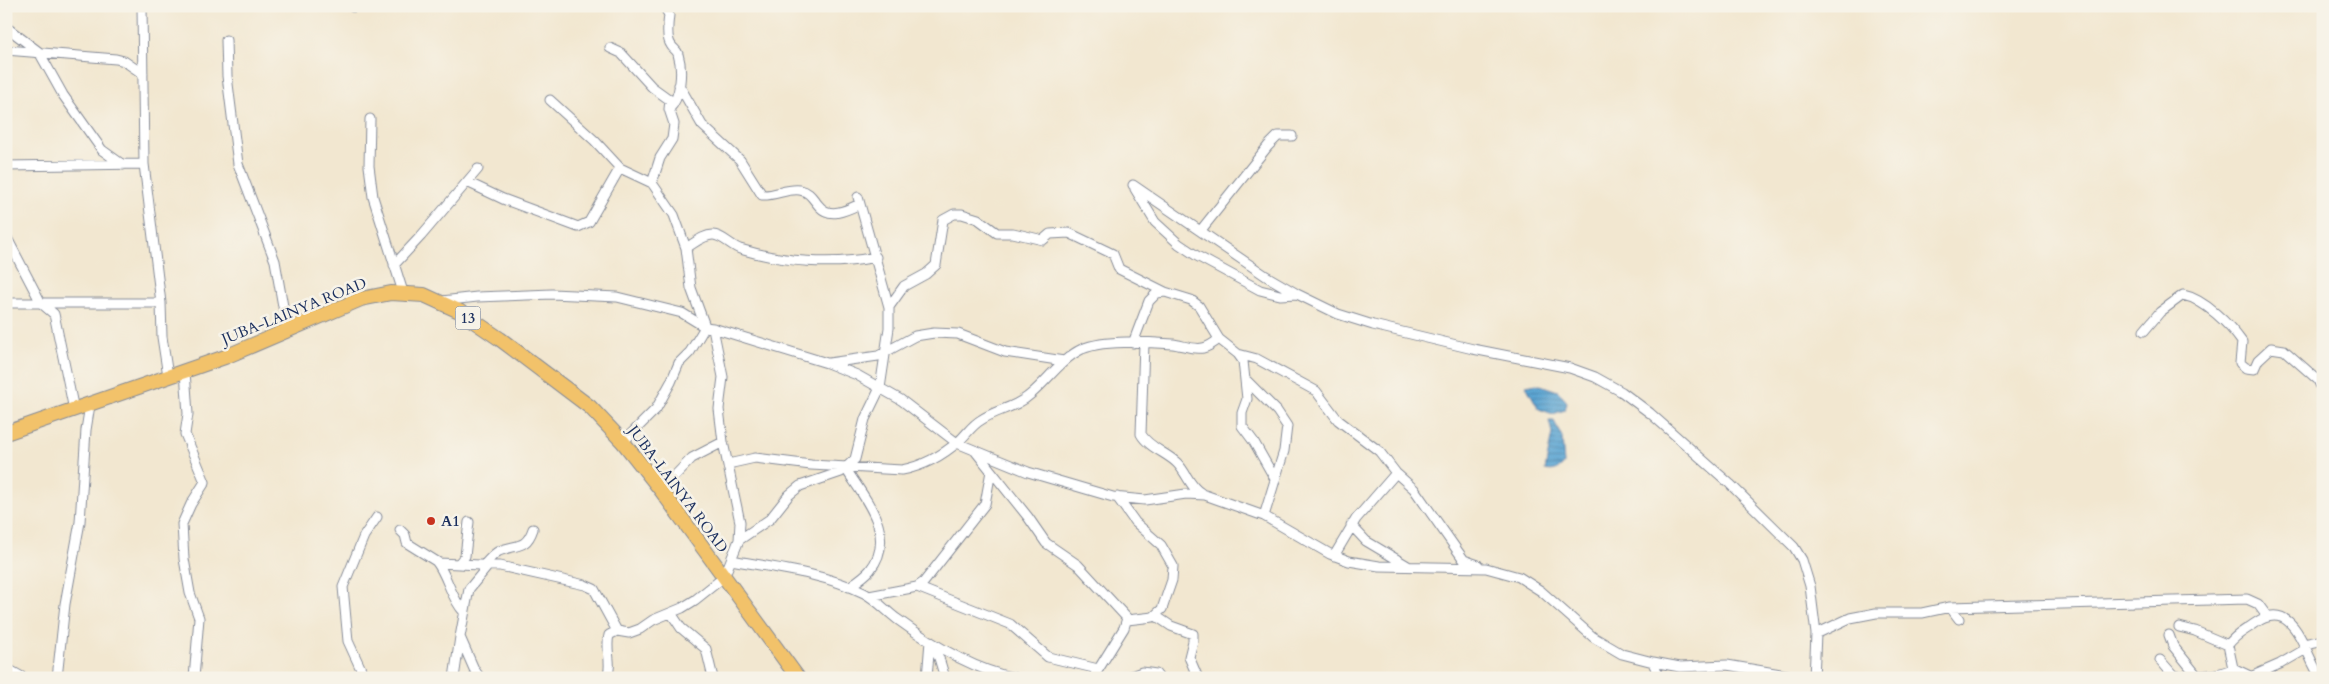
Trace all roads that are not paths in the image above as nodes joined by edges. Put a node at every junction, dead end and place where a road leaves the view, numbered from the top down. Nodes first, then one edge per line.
1 (142, 6) edge
2 (664, 6) edge
3 (6, 27) edge
4 (226, 40) dead end
5 (610, 48) dead end
6 (6, 50) edge
7 (39, 52) junction
8 (143, 74) junction
9 (679, 85) junction
10 (550, 100) dead end
11 (669, 109) junction
12 (370, 119) dead end
13 (1292, 136) dead end
14 (144, 164) junction
15 (123, 165) junction
16 (6, 166) edge
17 (620, 168) junction
18 (478, 169) dead end
19 (467, 182) junction
20 (652, 183) junction
21 (1200, 230) junction
22 (6, 236) edge
23 (686, 248) junction
24 (876, 257) junction
25 (394, 265) junction
26 (403, 292) junction
27 (1165, 292) junction
28 (1297, 294) junction
29 (442, 301) junction
30 (6, 303) edge
31 (42, 303) junction
32 (162, 303) junction
33 (889, 307) junction
34 (709, 327) junction
35 (288, 329) junction
36 (2144, 331) dead end
37 (1219, 339) junction
38 (1133, 343) junction
39 (1144, 343) junction
40 (885, 352) junction
41 (1238, 354) junction
42 (1064, 361) junction
43 (827, 363) junction
44 (185, 371) junction
45 (168, 376) junction
46 (1247, 381) junction
47 (880, 388) junction
48 (2323, 390) edge
49 (90, 405) junction
50 (74, 410) junction
51 (6, 433) edge
52 (623, 442) junction
53 (723, 442) junction
54 (957, 443) junction
55 (975, 451) junction
56 (728, 464) junction
57 (848, 468) junction
58 (991, 471) junction
59 (1396, 473) junction
60 (1275, 479) junction
61 (662, 490) junction
62 (1204, 495) junction
63 (1117, 497) junction
64 (1264, 516) junction
65 (377, 517) dead end
66 (470, 522) dead end
67 (1351, 526) junction
68 (534, 529) dead end
69 (400, 530) dead end
70 (739, 540) junction
71 (1334, 556) junction
72 (731, 560) junction
73 (436, 561) junction
74 (460, 562) junction
75 (486, 566) junction
76 (1410, 567) junction
77 (1486, 568) junction
78 (724, 577) junction
79 (850, 587) junction
80 (917, 587) junction
81 (869, 596) junction
82 (1950, 607) junction
83 (464, 612) junction
84 (671, 612) junction
85 (2266, 615) junction
86 (1156, 616) junction
87 (1959, 619) dead end
88 (1127, 620) junction
89 (2179, 627) dead end
90 (617, 631) junction
91 (1816, 634) junction
92 (2168, 635) dead end
93 (460, 637) junction
94 (2323, 640) edge
95 (930, 642) junction
96 (2228, 645) junction
97 (2305, 646) junction
98 (2160, 660) dead end
99 (1653, 662) junction
100 (6, 668) edge
101 (2233, 668) junction
102 (1098, 669) junction
103 (2198, 677) edge
104 (2249, 677) edge
105 (24, 678) edge
106 (57, 678) edge
107 (194, 678) edge
108 (365, 678) edge
109 (454, 678) edge
110 (480, 678) edge
111 (607, 678) edge
112 (713, 678) edge
113 (798, 678) edge
114 (927, 678) edge
115 (945, 678) edge
116 (1016, 678) edge
117 (1093, 678) edge
118 (1126, 678) edge
119 (1160, 678) edge
120 (1198, 678) edge
121 (1659, 678) edge
122 (1805, 678) edge
123 (1814, 678) edge
124 (2321, 678) edge

1 - 8 street
2 - 9 street
3 - 7 street
4 - 35 street
5 - 11 street
6 - 7 street
7 - 8 street
7 - 15 street
8 - 14 street
9 - 11 street
9 - 24 street
10 - 17 street
11 - 20 street
12 - 25 street
13 - 21 street
14 - 15 street
14 - 32 street
15 - 16 street
17 - 19 street
17 - 20 street
18 - 19 street
19 - 25 street
20 - 23 street
21 - 28 street
21 - 28 street
22 - 31 street
23 - 24 street
23 - 34 street
24 - 33 street
25 - 26 street
26 - 29 main road, JUBA-LAINYA ROAD / 13
26 - 35 main road, JUBA-LAINYA ROAD / 13
27 - 33 street
27 - 37 street
27 - 38 street
28 - 91 street
29 - 34 street
29 - 52 main road, JUBA-LAINYA ROAD / 13
30 - 31 street
31 - 32 street
31 - 50 street
32 - 45 street
33 - 40 street
34 - 43 street
34 - 52 street
34 - 53 street
35 - 44 main road, JUBA-LAINYA ROAD / 13
36 - 48 street
37 - 39 street
37 - 41 street
38 - 39 street
38 - 42 street
39 - 62 street
40 - 42 street
40 - 43 street
40 - 47 street
41 - 46 street
41 - 59 street
42 - 54 street
43 - 47 street
44 - 45 main road, JUBA-LAINYA ROAD / 13
44 - 107 street
45 - 49 main road, JUBA-LAINYA ROAD / 13
46 - 60 street
46 - 60 street
47 - 54 street
47 - 57 street
49 - 50 main road, JUBA-LAINYA ROAD / 13
49 - 106 street
50 - 51 main road, JUBA-LAINYA ROAD / 13
52 - 61 main road, JUBA-LAINYA ROAD / 13
53 - 56 street
53 - 61 street
54 - 55 street
54 - 57 street
55 - 58 street
55 - 63 street
56 - 57 street
56 - 70 street
57 - 70 street
57 - 79 street
58 - 80 street
58 - 88 street
59 - 67 street
59 - 77 street
60 - 64 street
61 - 78 main road, JUBA-LAINYA ROAD / 13
62 - 63 street
62 - 64 street
63 - 86 street
64 - 71 street
65 - 108 street
66 - 74 street
67 - 71 street
67 - 76 street
68 - 75 street
69 - 73 street
70 - 72 street
71 - 76 street
72 - 78 street
72 - 79 street
73 - 74 street
73 - 83 street
74 - 75 street
75 - 83 street
75 - 90 street
76 - 77 street
77 - 99 street
78 - 84 street
78 - 113 main road, JUBA-LAINYA ROAD / 13
79 - 81 street
80 - 81 street
80 - 102 street
81 - 95 street
82 - 85 street
82 - 87 street
82 - 91 street
83 - 93 street
84 - 90 street
84 - 112 street
85 - 96 street
85 - 97 street
86 - 88 street
86 - 120 street
88 - 102 street
89 - 96 street
90 - 111 street
91 - 123 street
92 - 103 street
93 - 109 street
93 - 110 street
94 - 97 street
95 - 114 street
95 - 115 street
95 - 116 street
96 - 101 street
97 - 104 street
97 - 124 street
98 - 103 street
99 - 121 street
99 - 122 street
100 - 105 street
101 - 103 street
101 - 104 street
102 - 117 street
118 - 119 street

